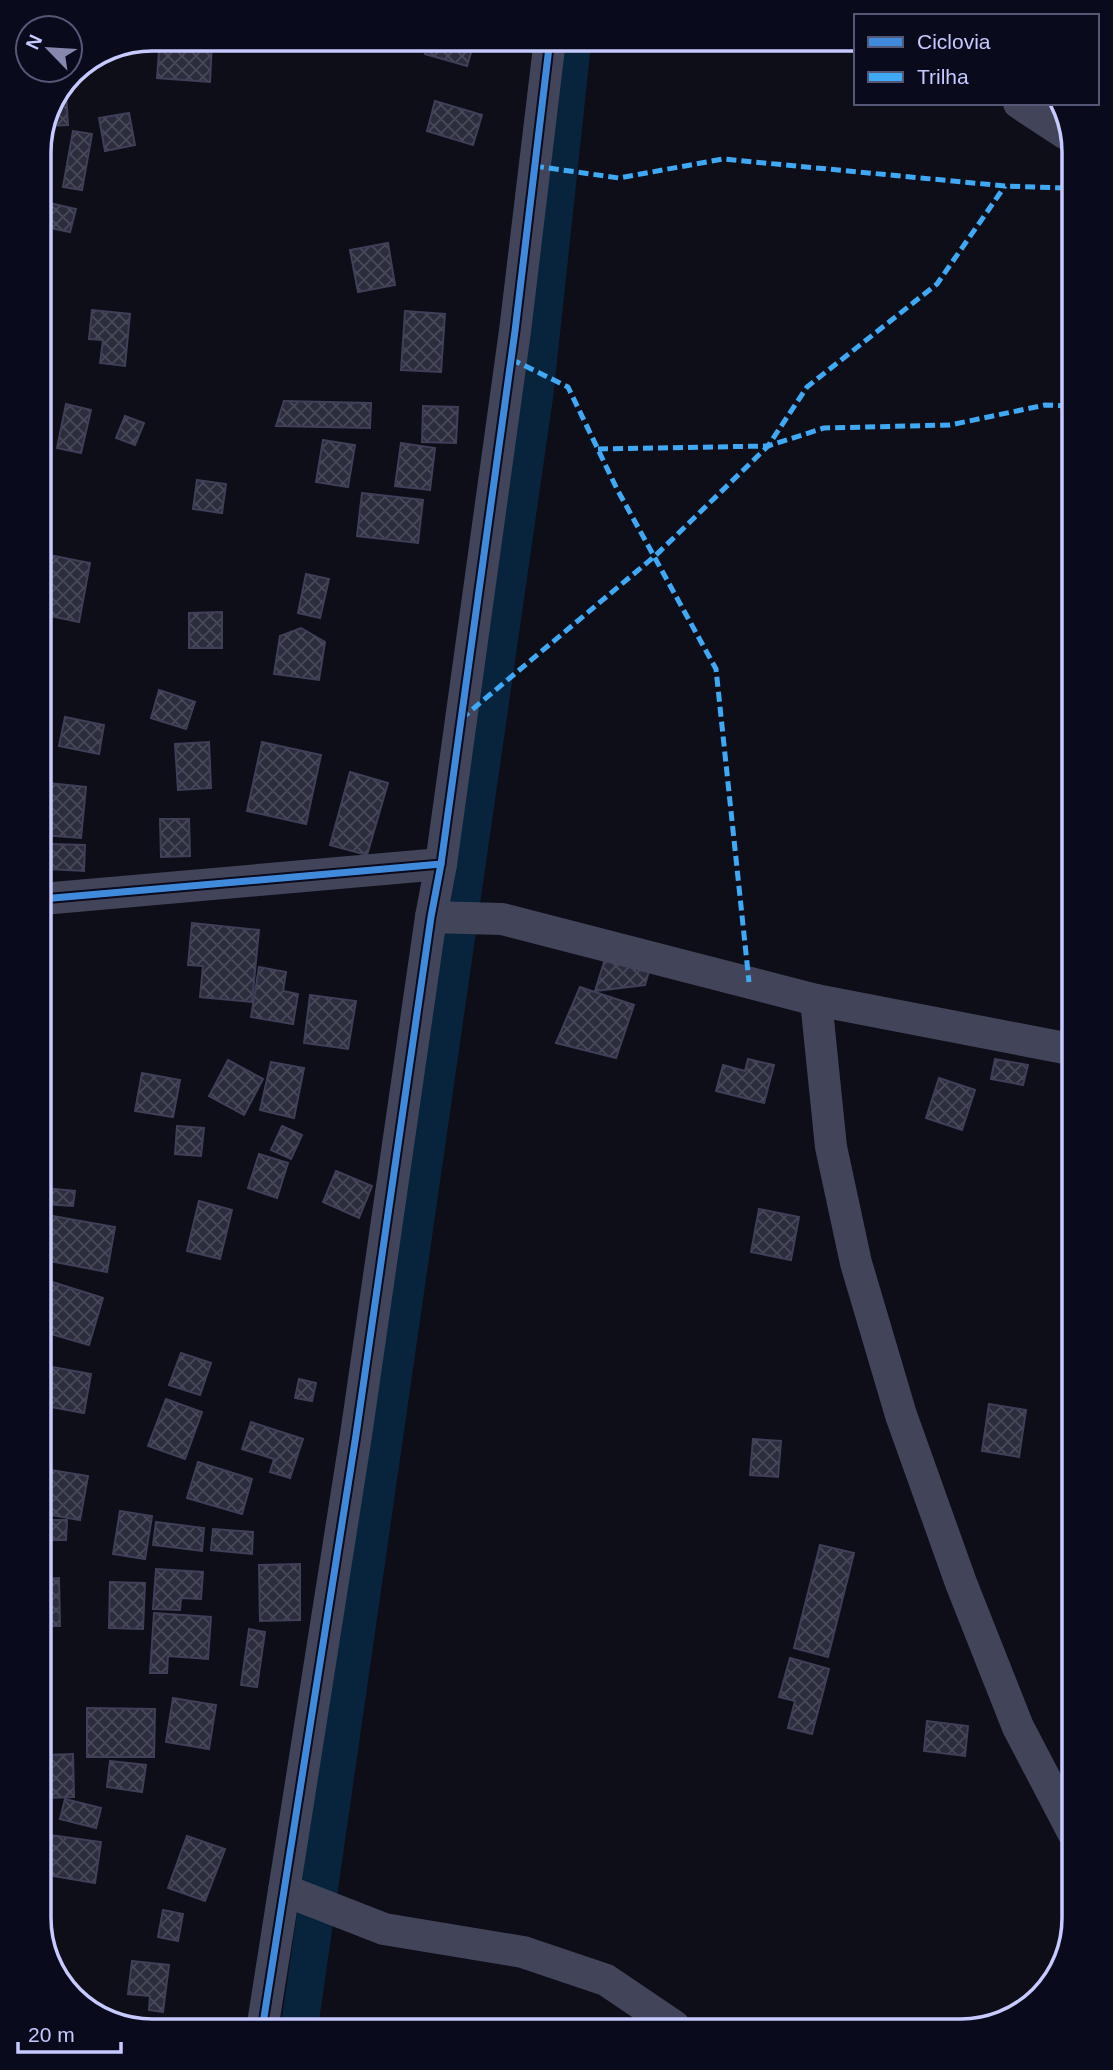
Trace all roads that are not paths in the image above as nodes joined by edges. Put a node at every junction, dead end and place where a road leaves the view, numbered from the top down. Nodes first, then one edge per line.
1 (549, 51) edge
2 (1022, 105) edge
3 (1059, 130) edge
4 (441, 864) junction
5 (51, 898) edge
6 (431, 917) junction
7 (816, 1000) junction
8 (1062, 1047) edge
9 (1062, 1811) edge
10 (284, 1890) junction
11 (264, 2019) edge
12 (664, 2019) edge

1 - 4 street
2 - 3 street
4 - 5 street
4 - 6 street
6 - 7 street
6 - 10 street
7 - 8 street
7 - 9 street
10 - 11 street
10 - 12 street

